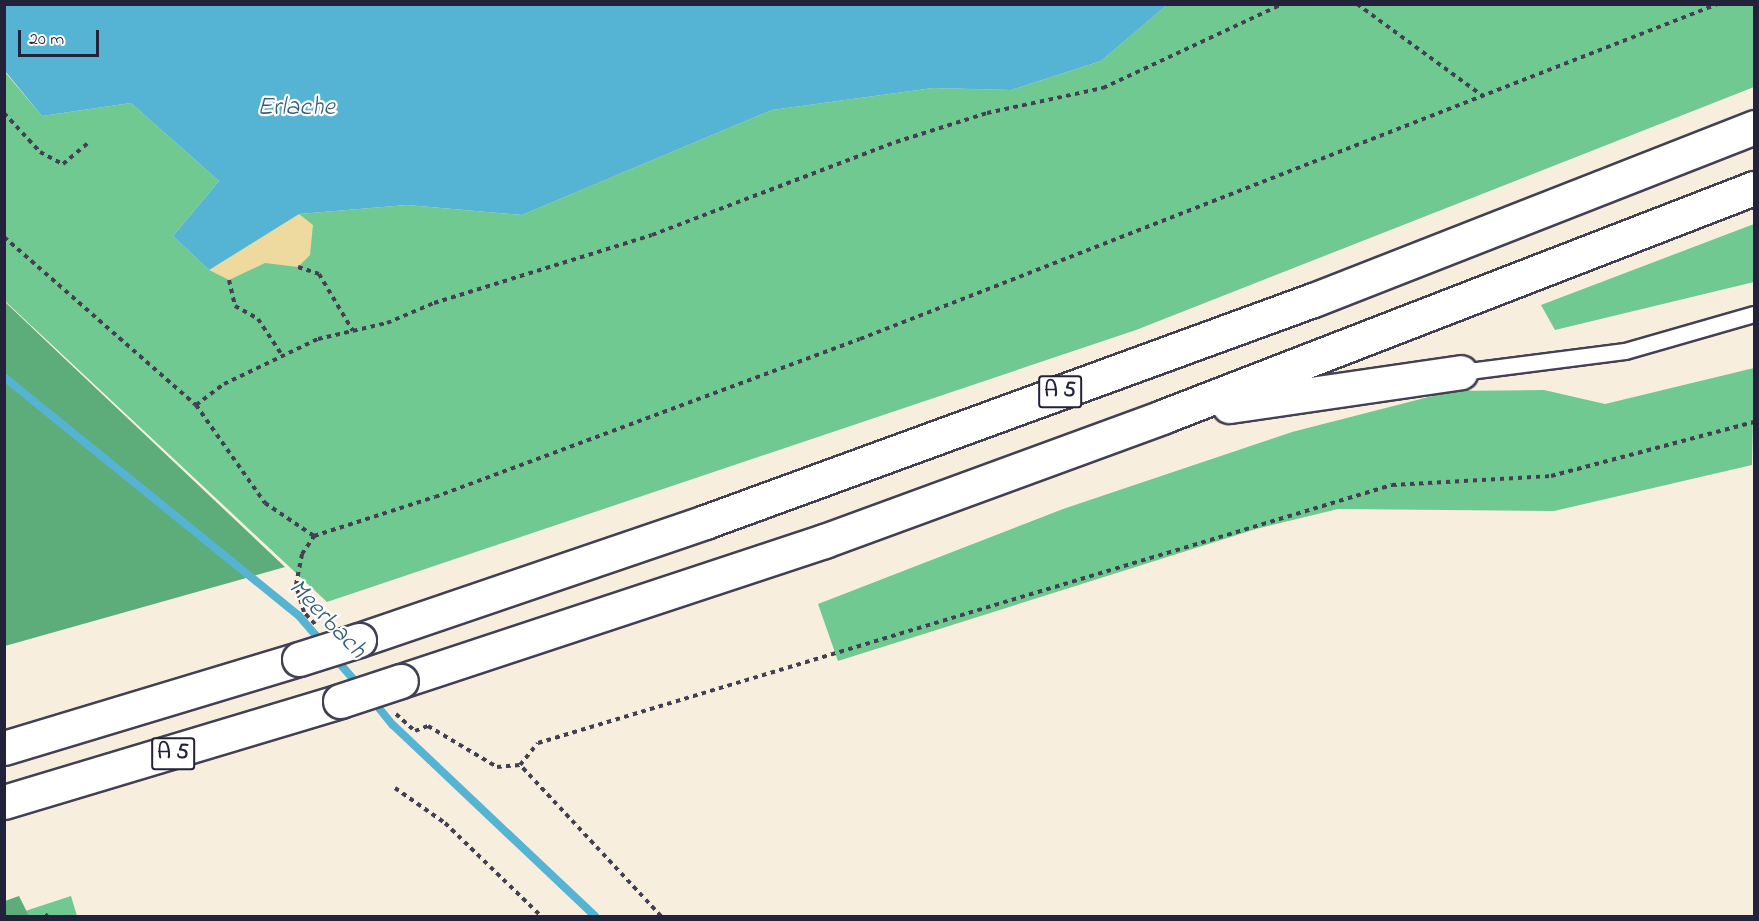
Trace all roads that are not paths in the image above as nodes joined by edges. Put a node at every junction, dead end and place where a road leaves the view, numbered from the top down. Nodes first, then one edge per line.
1 (1755, 126) edge
2 (1755, 188) edge
3 (1755, 314) edge
4 (1461, 372) joint
5 (1162, 417) junction
6 (4, 748) edge
7 (4, 802) edge

1 - 6 highway, A 5, bridge
2 - 5 highway, A 5
3 - 4 lane
4 - 5 highway
5 - 7 highway, A 5, bridge

